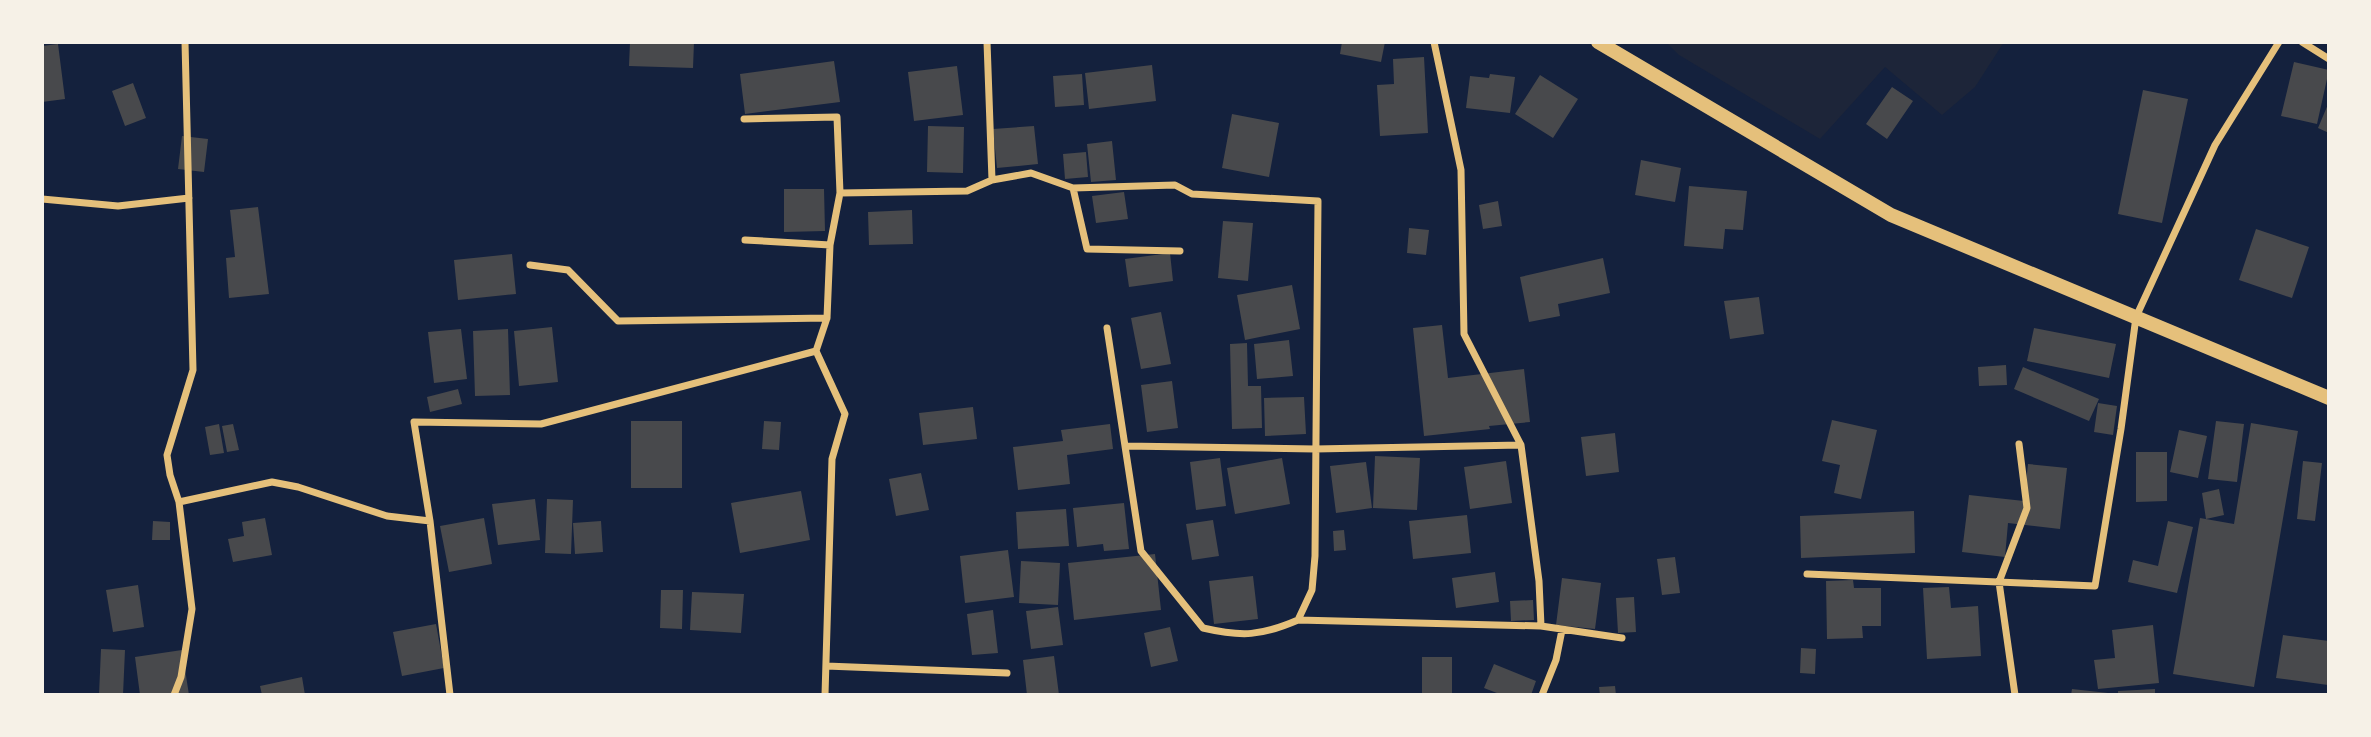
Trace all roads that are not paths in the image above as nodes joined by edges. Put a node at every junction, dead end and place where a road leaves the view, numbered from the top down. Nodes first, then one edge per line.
1 (186, 42) edge
2 (987, 42) edge
3 (1434, 42) edge
4 (1598, 42) edge
5 (2279, 42) edge
6 (2302, 42) edge
7 (2329, 59) edge
8 (744, 118) dead end
9 (992, 180) junction
10 (1073, 188) junction
11 (840, 193) junction
12 (189, 198) junction
13 (42, 199) edge
14 (745, 240) dead end
15 (830, 245) junction
16 (1180, 251) dead end
17 (530, 265) dead end
18 (2136, 317) junction
19 (827, 318) junction
20 (1107, 328) dead end
21 (816, 351) junction
22 (2329, 398) edge
23 (2019, 443) dead end
24 (1521, 445) junction
25 (1125, 446) junction
26 (1315, 449) junction
27 (179, 502) junction
28 (430, 521) junction
29 (1807, 574) dead end
30 (1999, 582) junction
31 (1298, 620) junction
32 (1541, 626) junction
33 (1562, 630) junction
34 (1622, 638) dead end
35 (825, 666) junction
36 (1007, 673) dead end
37 (174, 695) edge
38 (450, 695) edge
39 (825, 695) edge
40 (1542, 695) edge
41 (2015, 695) edge

1 - 12 street
2 - 9 street
3 - 24 street
4 - 18 main road
5 - 18 street
6 - 7 street
8 - 11 street
9 - 10 street
9 - 11 street
10 - 16 street
10 - 26 street
11 - 15 street
12 - 13 street
12 - 27 street
14 - 15 street
15 - 19 street
17 - 19 street
18 - 22 main road
18 - 30 street
19 - 21 street
20 - 25 street
21 - 28 street
21 - 35 street
23 - 30 street
24 - 26 street
24 - 32 street
25 - 26 street
25 - 31 street
26 - 31 street
27 - 28 street
27 - 37 street
28 - 38 street
29 - 30 street
30 - 41 street
31 - 32 street
32 - 33 street
33 - 34 street
33 - 40 street
35 - 36 street
35 - 39 street

